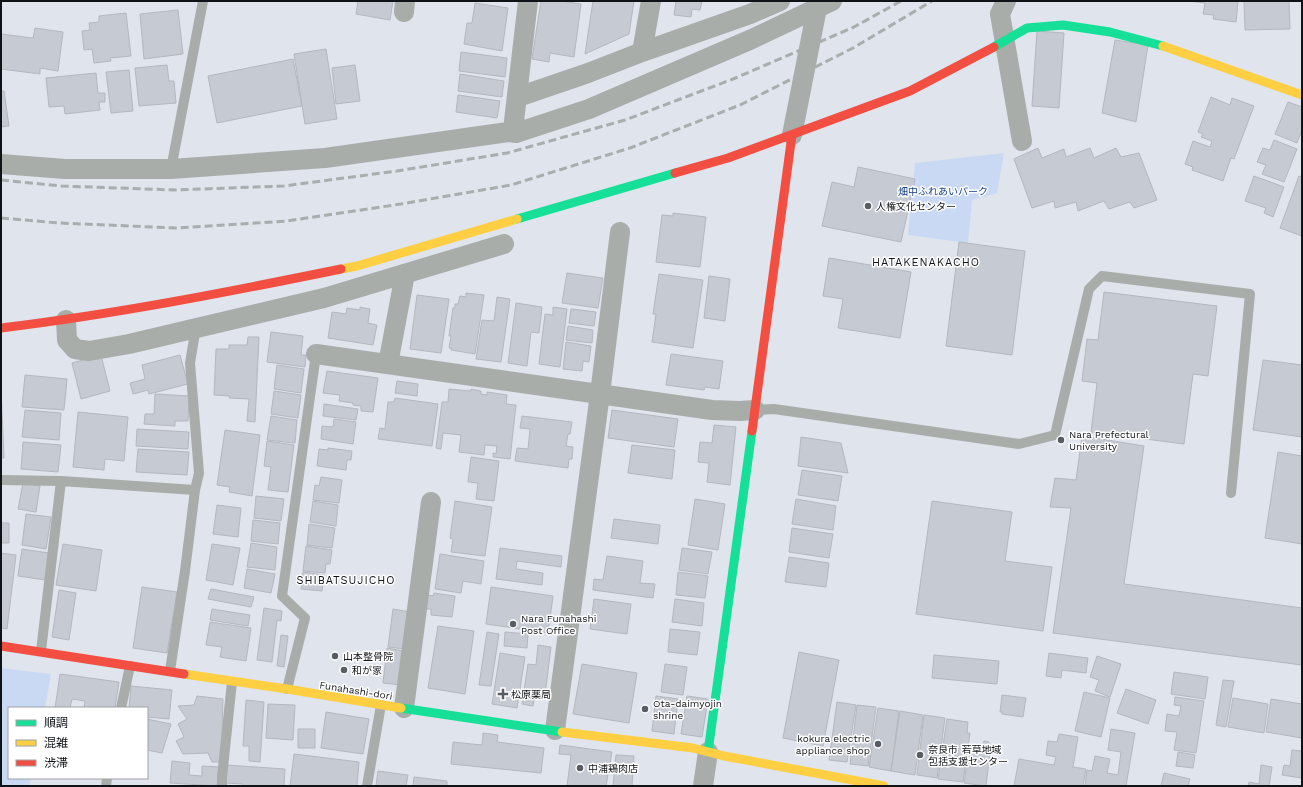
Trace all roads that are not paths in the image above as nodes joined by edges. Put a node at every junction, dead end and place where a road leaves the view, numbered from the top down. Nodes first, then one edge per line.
1 (203, 1) edge
2 (528, 1) edge
3 (651, 1) edge
4 (780, 1) edge
5 (1006, 1) edge
6 (822, 3) edge
7 (1004, 42) junction
8 (642, 52) junction
9 (1302, 95) edge
10 (518, 97) junction
11 (516, 133) junction
12 (792, 135) junction
13 (1022, 141) dead end
14 (1, 164) edge
15 (171, 169) junction
16 (620, 232) dead end
17 (504, 244) dead end
18 (405, 274) junction
19 (66, 320) junction
20 (196, 327) junction
21 (1, 328) edge
22 (316, 354) joint
23 (388, 364) junction
24 (600, 394) junction
25 (755, 410) junction
26 (1, 480) edge
27 (61, 481) junction
28 (195, 490) junction
29 (1231, 493) dead end
30 (431, 502) dead end
31 (1, 646) edge
32 (41, 651) junction
33 (130, 666) junction
34 (170, 671) junction
35 (232, 682) junction
36 (287, 689) junction
37 (381, 705) junction
38 (121, 707) edge
39 (404, 708) junction
40 (555, 730) junction
41 (708, 752) junction
42 (222, 786) edge
43 (367, 786) edge
44 (703, 786) edge
45 (884, 786) edge

1 - 15 lane
2 - 10 street
3 - 8 street
4 - 8 street
5 - 7 street
6 - 11 street
6 - 12 street
7 - 9 street
7 - 12 street
7 - 13 street
8 - 10 street
10 - 11 street
11 - 15 street
12 - 19 street
12 - 25 street
14 - 15 street
16 - 24 street
17 - 18 street
18 - 20 street
18 - 23 street
19 - 20 street
19 - 21 street
20 - 28 lane
22 - 23 street
22 - 36 lane
23 - 24 street
24 - 25 street
24 - 40 street
25 - 29 lane
25 - 41 street
26 - 27 lane
27 - 28 lane
27 - 32 lane
28 - 34 lane
30 - 39 street
31 - 32 street, Funahashi-dori
32 - 33 street, Funahashi-dori
33 - 34 street, Funahashi-dori
33 - 38 lane
34 - 35 street, Funahashi-dori
35 - 36 street, Funahashi-dori
35 - 42 lane
36 - 37 street, Funahashi-dori
37 - 39 street, Funahashi-dori
37 - 43 lane
39 - 40 street, Funahashi-dori
40 - 41 street, Funahashi-dori
41 - 44 street
41 - 45 street, Funahashi-dori

